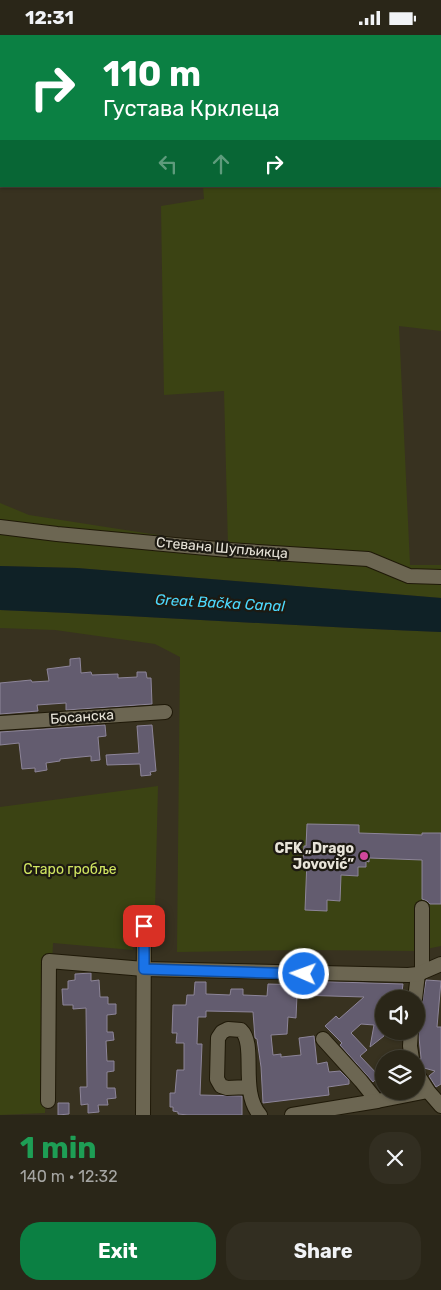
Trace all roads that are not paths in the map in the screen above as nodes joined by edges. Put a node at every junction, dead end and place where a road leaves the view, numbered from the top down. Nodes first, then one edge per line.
1 (0, 527) edge
2 (441, 577) edge
3 (165, 712) dead end
4 (0, 723) edge
5 (422, 908) dead end
6 (144, 926) dead end
7 (441, 964) edge
8 (144, 969) junction
9 (420, 973) junction
10 (417, 990) edge
11 (322, 1039) dead end
12 (425, 1086) edge
13 (248, 1087) dead end
14 (428, 1091) junction
15 (48, 1101) dead end
16 (377, 1101) junction
17 (441, 1106) edge
18 (143, 1115) edge
19 (260, 1115) edge
20 (292, 1115) edge

1 - 2 street, Стевана Шупљикца
3 - 4 street, Босанска
5 - 9 street
6 - 8 street
7 - 9 street
8 - 9 street
8 - 15 street
8 - 18 street
9 - 10 street
11 - 16 street
12 - 14 street
13 - 19 street
14 - 16 street
14 - 17 street
16 - 20 street

